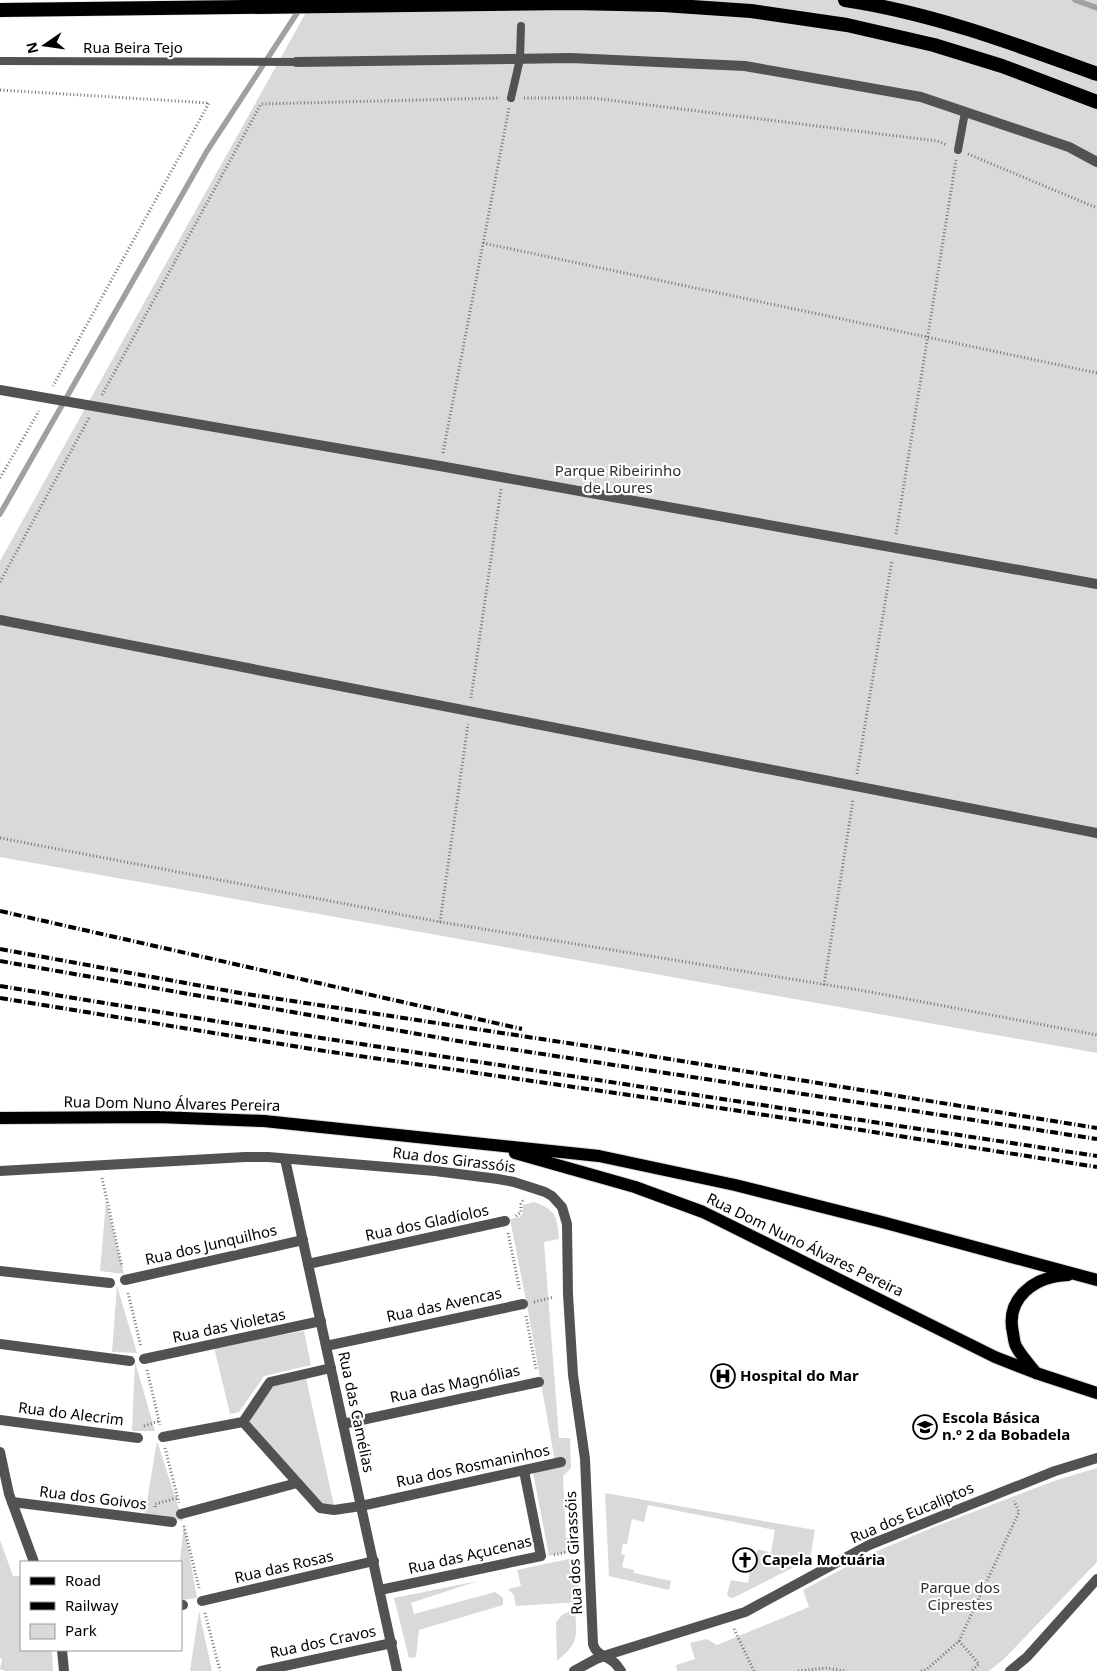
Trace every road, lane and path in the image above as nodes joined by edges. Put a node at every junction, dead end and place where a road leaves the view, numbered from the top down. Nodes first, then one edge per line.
1 (845, 0) edge
2 (0, 10) edge
3 (521, 26) dead end
4 (520, 59) junction
5 (0, 62) edge
6 (296, 62) joint
7 (1097, 74) edge
8 (0, 90) edge
9 (511, 98) junction
10 (1097, 102) edge
11 (965, 112) junction
12 (958, 150) junction
13 (1097, 162) edge
14 (1097, 208) edge
15 (483, 243) junction
16 (928, 337) junction
17 (1097, 373) edge
18 (0, 390) edge
19 (52, 398) junction
20 (96, 406) junction
21 (440, 466) junction
22 (0, 478) edge
23 (894, 548) junction
24 (0, 582) edge
25 (1097, 584) edge
26 (0, 620) edge
27 (855, 786) junction
28 (1097, 833) edge
29 (0, 838) edge
30 (824, 985) junction
31 (1097, 1035) edge
32 (0, 1118) edge
33 (491, 1146) junction
34 (285, 1158) junction
35 (100, 1165) junction
36 (0, 1171) edge
37 (529, 1186) junction
38 (506, 1222) joint
39 (303, 1240) junction
40 (308, 1264) junction
41 (0, 1271) edge
42 (1080, 1275) junction
43 (125, 1280) junction
44 (1097, 1280) edge
45 (110, 1283) dead end
46 (568, 1294) junction
47 (523, 1304) joint
48 (321, 1321) junction
49 (0, 1344) edge
50 (326, 1346) junction
51 (144, 1359) junction
52 (130, 1361) dead end
53 (331, 1368) junction
54 (1036, 1373) junction
55 (539, 1382) dead end
56 (1097, 1393) edge
57 (0, 1420) edge
58 (243, 1422) junction
59 (343, 1424) junction
60 (163, 1437) junction
61 (138, 1438) dead end
62 (0, 1452) edge
63 (1097, 1458) edge
64 (561, 1462) dead end
65 (524, 1471) junction
66 (297, 1483) junction
67 (1009, 1489) junction
68 (7, 1498) edge
69 (361, 1506) junction
70 (181, 1514) junction
71 (172, 1522) dead end
72 (34, 1561) edge
73 (374, 1561) junction
74 (1097, 1580) edge
75 (380, 1590) junction
76 (202, 1601) junction
77 (729, 1617) junction
78 (959, 1641) junction
79 (392, 1643) junction
80 (62, 1651) edge
81 (603, 1657) junction
82 (66, 1671) edge
83 (73, 1671) edge
84 (220, 1671) edge
85 (261, 1671) edge
86 (398, 1671) edge
87 (574, 1671) edge
88 (621, 1671) edge
89 (754, 1671) edge
90 (798, 1671) edge
91 (846, 1671) edge
92 (921, 1671) edge
93 (926, 1671) edge
94 (971, 1671) edge
95 (1010, 1671) edge

1 - 7 highway
2 - 10 highway
3 - 4 lane
4 - 6 street
4 - 9 lane
4 - 11 street
5 - 6 lane, Rua Beira Tejo
8 - 19 path
9 - 12 path
9 - 15 path
9 - 20 path
11 - 12 lane
11 - 13 street
12 - 14 path
12 - 16 path
15 - 16 path
15 - 21 path
16 - 17 path
16 - 23 path
18 - 19 street
19 - 20 street
19 - 22 path
20 - 21 street
20 - 24 path
21 - 23 street
23 - 25 street
23 - 27 path
26 - 27 street
27 - 28 street
27 - 30 path
29 - 30 path
30 - 31 path
32 - 33 main road, Rua Dom Nuno Álvares Pereira
33 - 42 main road, Rua Dom Nuno Álvares Pereira
33 - 54 main road, Rua Dom Nuno Álvares Pereira
34 - 35 street, Rua dos Girassóis
34 - 37 street, Rua dos Girassóis
34 - 39 street, Rua das Camélias
35 - 36 street, Rua dos Girassóis
35 - 43 path
37 - 38 path, Rua dos Gladíolos
37 - 46 street, Rua dos Girassóis
38 - 40 street, Rua dos Gladíolos
39 - 40 street, Rua das Camélias
39 - 43 street, Rua dos Junquilhos
40 - 48 street, Rua das Camélias
41 - 45 street
42 - 44 main road, Rua Dom Nuno Álvares Pereira
42 - 54 main road
43 - 51 path
46 - 47 path, Rua das Avencas
46 - 81 street, Rua dos Girassóis
47 - 50 street, Rua das Avencas
48 - 50 street, Rua das Camélias
48 - 51 street, Rua das Violetas
49 - 52 street
50 - 53 street, Rua das Camélias
51 - 60 path
53 - 58 street
53 - 59 street, Rua das Camélias
54 - 56 main road, Rua Dom Nuno Álvares Pereira
55 - 59 street, Rua das Magnólias
57 - 61 street, Rua do Alecrim
58 - 60 street
58 - 66 street
59 - 69 street, Rua das Camélias
60 - 70 path
62 - 68 street
63 - 67 street, Rua dos Eucaliptos
64 - 65 street, Rua dos Rosmaninhos
65 - 69 street, Rua dos Rosmaninhos
65 - 75 street, Rua das Açucenas
66 - 69 street, Rua dos Rosmaninhos
66 - 70 street
67 - 77 street, Rua dos Eucaliptos
67 - 78 path
68 - 71 street, Rua dos Goivos
68 - 72 street
69 - 73 street, Rua das Camélias
70 - 76 path
73 - 75 street, Rua das Camélias
73 - 76 street, Rua das Rosas
74 - 95 street
75 - 79 street, Rua das Camélias
76 - 84 path
77 - 81 street, Rua dos Eucaliptos
77 - 89 path
78 - 93 path
78 - 94 path
79 - 85 street, Rua dos Cravos
79 - 86 street, Rua das Camélias
80 - 82 street
81 - 87 street, Rua dos Eucaliptos
81 - 88 street
82 - 83 street
90 - 91 path
92 - 93 path

